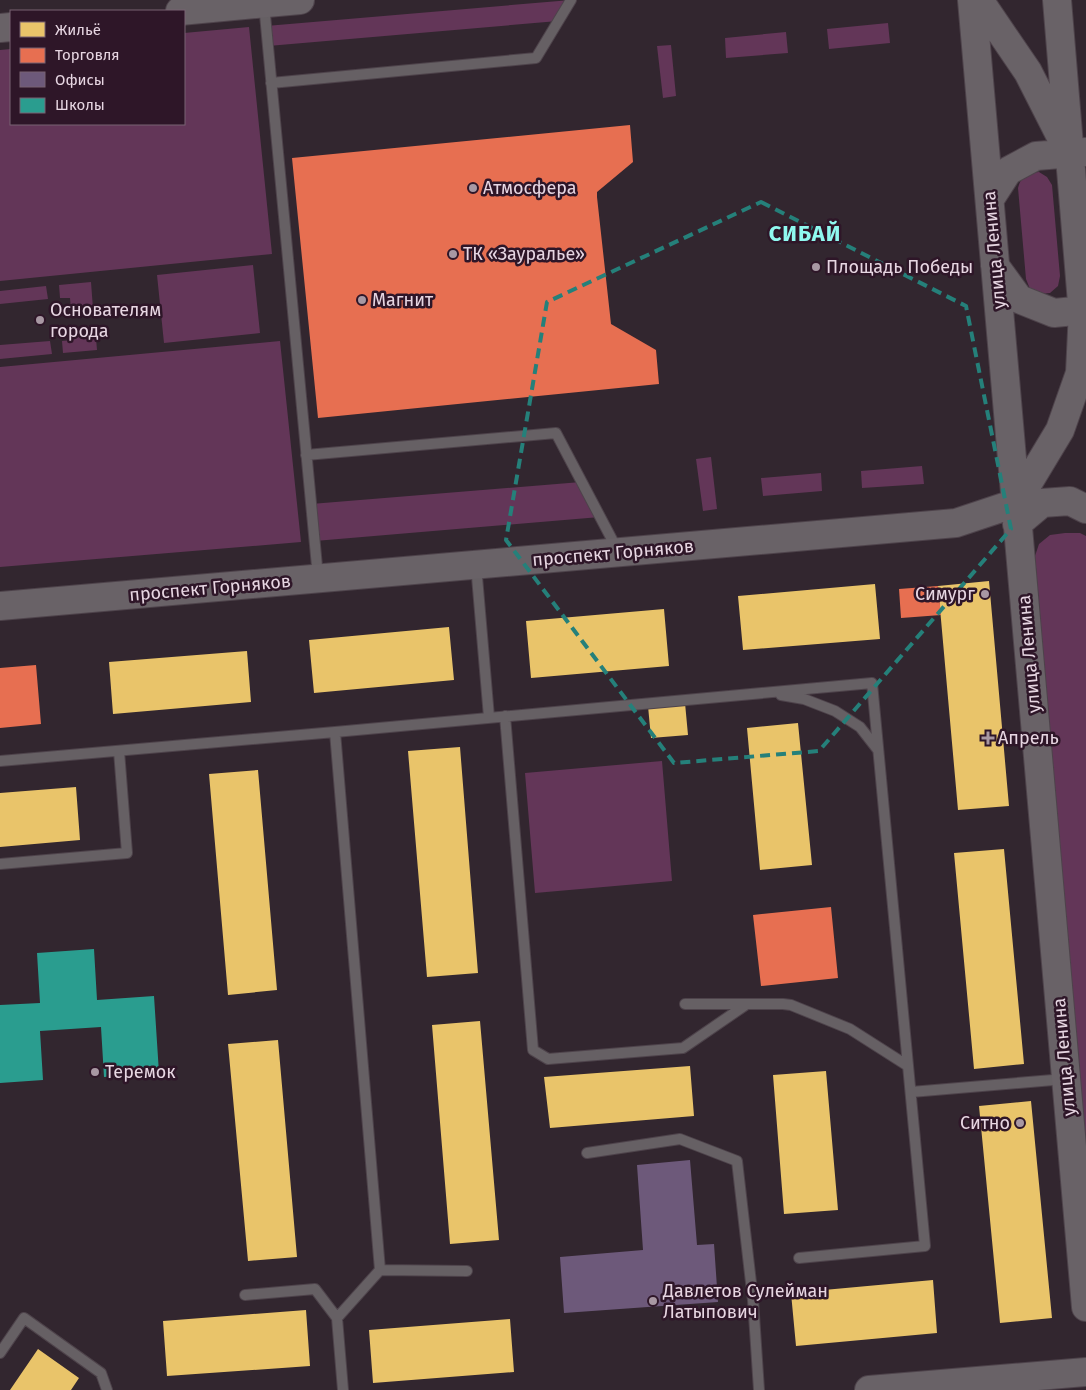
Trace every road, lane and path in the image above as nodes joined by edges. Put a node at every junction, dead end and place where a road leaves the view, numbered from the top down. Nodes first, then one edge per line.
1 (300, 0) edge
2 (570, 0) edge
3 (972, 0) edge
4 (979, 0) edge
5 (1057, 0) edge
6 (264, 3) junction
7 (185, 11) edge
8 (271, 83) junction
9 (1078, 153) edge
10 (990, 199) junction
11 (995, 266) junction
12 (1084, 310) edge
13 (1086, 345) edge
14 (306, 455) junction
15 (1086, 509) edge
16 (1017, 513) junction
17 (619, 552) junction
18 (476, 564) junction
19 (318, 578) junction
20 (0, 606) edge
21 (766, 692) junction
22 (506, 716) junction
23 (489, 717) junction
24 (335, 732) junction
25 (119, 751) junction
26 (878, 751) junction
27 (0, 761) edge
28 (0, 864) edge
29 (685, 1004) dead end
30 (747, 1004) junction
31 (908, 1066) junction
32 (1066, 1079) junction
33 (911, 1092) junction
34 (586, 1153) dead end
35 (799, 1258) dead end
36 (380, 1270) junction
37 (467, 1271) dead end
38 (244, 1295) dead end
39 (1086, 1307) edge
40 (337, 1318) junction
41 (0, 1353) edge
42 (1086, 1372) edge
43 (107, 1390) edge
44 (343, 1390) edge
45 (759, 1390) edge
46 (869, 1390) edge

1 - 6 main road
2 - 8 lane
3 - 10 main road, улица Ленина
4 - 9 main road
5 - 9 main road
6 - 7 main road
6 - 8 lane
8 - 14 lane
9 - 10 main road
9 - 12 main road
10 - 11 main road, улица Ленина
11 - 12 main road
11 - 16 main road, улица Ленина
12 - 13 main road
12 - 16 main road
14 - 17 lane
14 - 19 lane
15 - 16 main road
16 - 17 main road, проспект Горняков
16 - 32 main road, улица Ленина
17 - 18 main road, проспект Горняков
18 - 19 main road, проспект Горняков
18 - 23 lane
19 - 20 main road, проспект Горняков
21 - 22 lane
21 - 26 lane
21 - 26 lane
22 - 23 lane
22 - 30 lane
23 - 24 lane
24 - 25 lane
24 - 36 lane
25 - 27 lane
25 - 28 lane
26 - 31 lane
29 - 30 lane
30 - 31 lane
31 - 33 lane
32 - 33 lane
32 - 39 main road, улица Ленина
33 - 35 lane
34 - 45 lane
36 - 37 lane
36 - 40 lane
38 - 40 lane
40 - 44 lane
41 - 43 lane
42 - 46 main road

